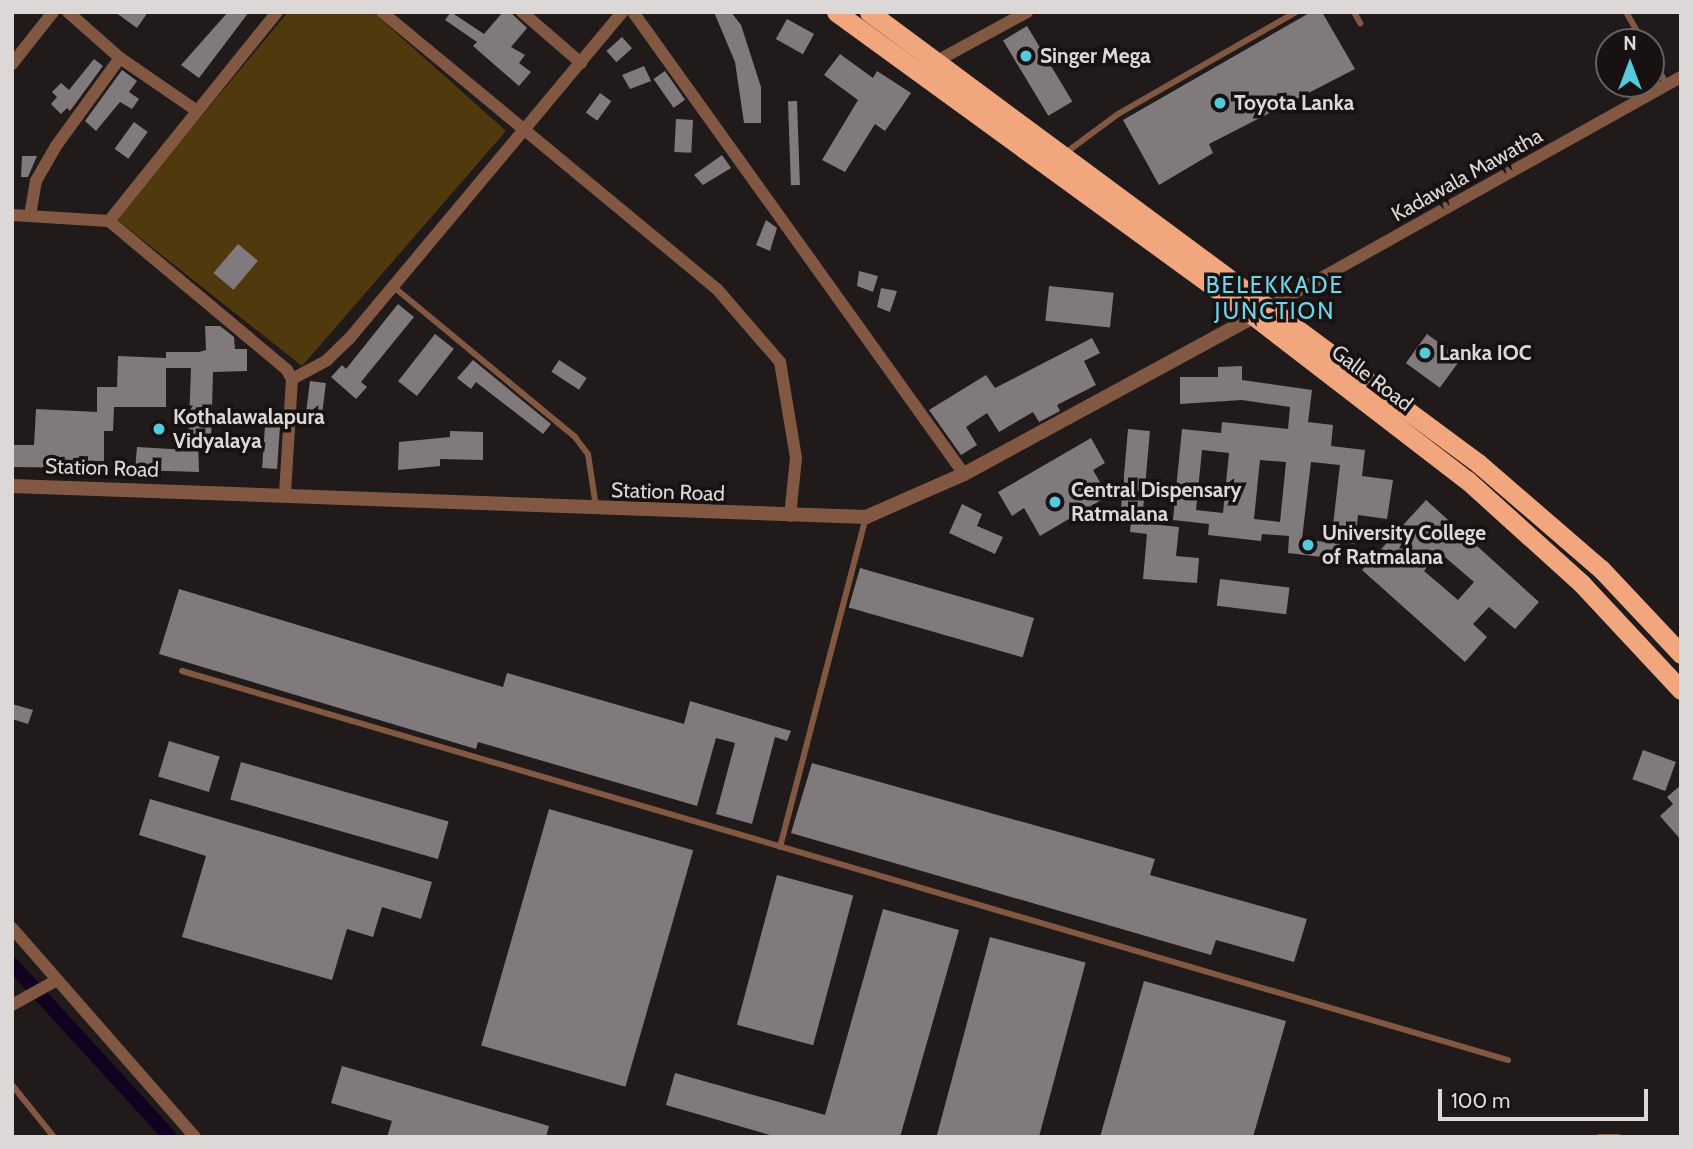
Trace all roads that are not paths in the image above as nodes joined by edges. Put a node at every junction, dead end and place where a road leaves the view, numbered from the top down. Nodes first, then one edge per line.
1 (53, 12) edge
2 (68, 12) edge
3 (277, 12) edge
4 (382, 12) edge
5 (522, 12) edge
6 (622, 12) edge
7 (633, 12) edge
8 (836, 12) edge
9 (869, 12) edge
10 (1027, 12) edge
11 (1296, 12) edge
12 (1354, 12) edge
13 (1626, 12) edge
14 (1360, 23) dead end
15 (1635, 28) edge
16 (120, 58) junction
17 (581, 62) junction
18 (935, 62) junction
19 (12, 64) edge
20 (1681, 77) edge
21 (1665, 81) edge
22 (1667, 85) junction
23 (198, 111) junction
24 (522, 133) junction
25 (1062, 155) junction
26 (12, 215) edge
27 (30, 215) junction
28 (109, 222) junction
29 (394, 288) junction
30 (1263, 311) junction
31 (292, 379) junction
32 (964, 474) junction
33 (12, 486) edge
34 (285, 494) junction
35 (596, 510) junction
36 (790, 516) junction
37 (866, 517) junction
38 (1681, 654) edge
39 (182, 671) dead end
40 (1681, 690) edge
41 (780, 848) junction
42 (12, 928) edge
43 (57, 980) junction
44 (23, 995) edge
45 (1508, 1060) dead end
46 (12, 1085) edge
47 (51, 1136) edge
48 (195, 1137) edge
49 (1599, 1137) edge
50 (1618, 1137) edge

1 - 19 street
2 - 16 street
3 - 23 street
4 - 24 street
5 - 17 street
6 - 17 street
7 - 32 street
8 - 30 highway, Galle Road
9 - 18 highway, Galle Road
10 - 18 street
11 - 25 lane
12 - 14 lane
13 - 15 lane
16 - 23 street
16 - 27 street
17 - 24 street
18 - 25 highway, Galle Road
20 - 22 street, Kadawala Mawatha
21 - 22 lane
22 - 30 street, Kadawala Mawatha
23 - 28 street
24 - 29 street
24 - 36 street
25 - 30 highway, Galle Road
26 - 27 street
27 - 28 street
28 - 31 street
29 - 31 street
29 - 35 lane
30 - 32 street, Station Road
30 - 38 highway, Galle Road
30 - 40 highway, Galle Road
31 - 34 street
32 - 37 street, Station Road
33 - 34 street, Station Road
34 - 35 street, Station Road
35 - 36 street, Station Road
36 - 37 street, Station Road
37 - 41 lane
39 - 41 lane
41 - 45 lane
42 - 43 street
43 - 44 street
43 - 48 street
46 - 47 lane
49 - 50 lane

